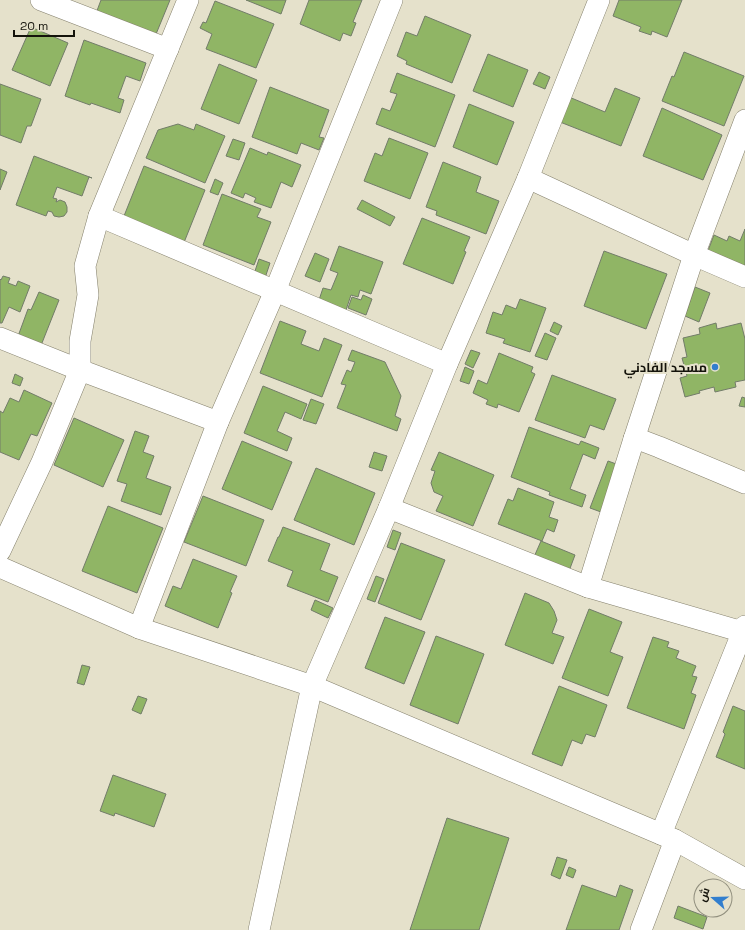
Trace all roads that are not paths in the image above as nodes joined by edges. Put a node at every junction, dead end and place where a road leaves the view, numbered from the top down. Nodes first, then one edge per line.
1 (41, 0) edge
2 (188, 0) edge
3 (392, 0) edge
4 (599, 0) edge
5 (168, 49) junction
6 (745, 120) edge
7 (528, 178) junction
8 (99, 216) junction
9 (694, 255) junction
10 (745, 277) edge
11 (274, 291) junction
12 (0, 338) edge
13 (447, 364) junction
14 (80, 370) junction
15 (218, 422) junction
16 (634, 439) junction
17 (745, 483) edge
18 (389, 508) junction
19 (0, 551) edge
20 (0, 567) edge
21 (588, 587) junction
22 (139, 628) junction
23 (744, 629) edge
24 (312, 686) junction
25 (668, 837) junction
26 (745, 879) edge
27 (259, 930) edge
28 (641, 930) edge

1 - 5 street
2 - 5 street
3 - 11 street
4 - 7 street
5 - 8 street
6 - 9 street
7 - 9 street
7 - 13 street
8 - 11 street
8 - 14 street
9 - 10 street
9 - 16 street
11 - 13 street
11 - 15 street
12 - 14 street
13 - 18 street
14 - 15 street
14 - 19 street
15 - 22 street
16 - 17 street
16 - 21 street
18 - 21 street
18 - 24 street
20 - 22 street
21 - 23 street
22 - 24 street
23 - 25 street
24 - 25 street
24 - 27 street
25 - 26 street
25 - 28 street

